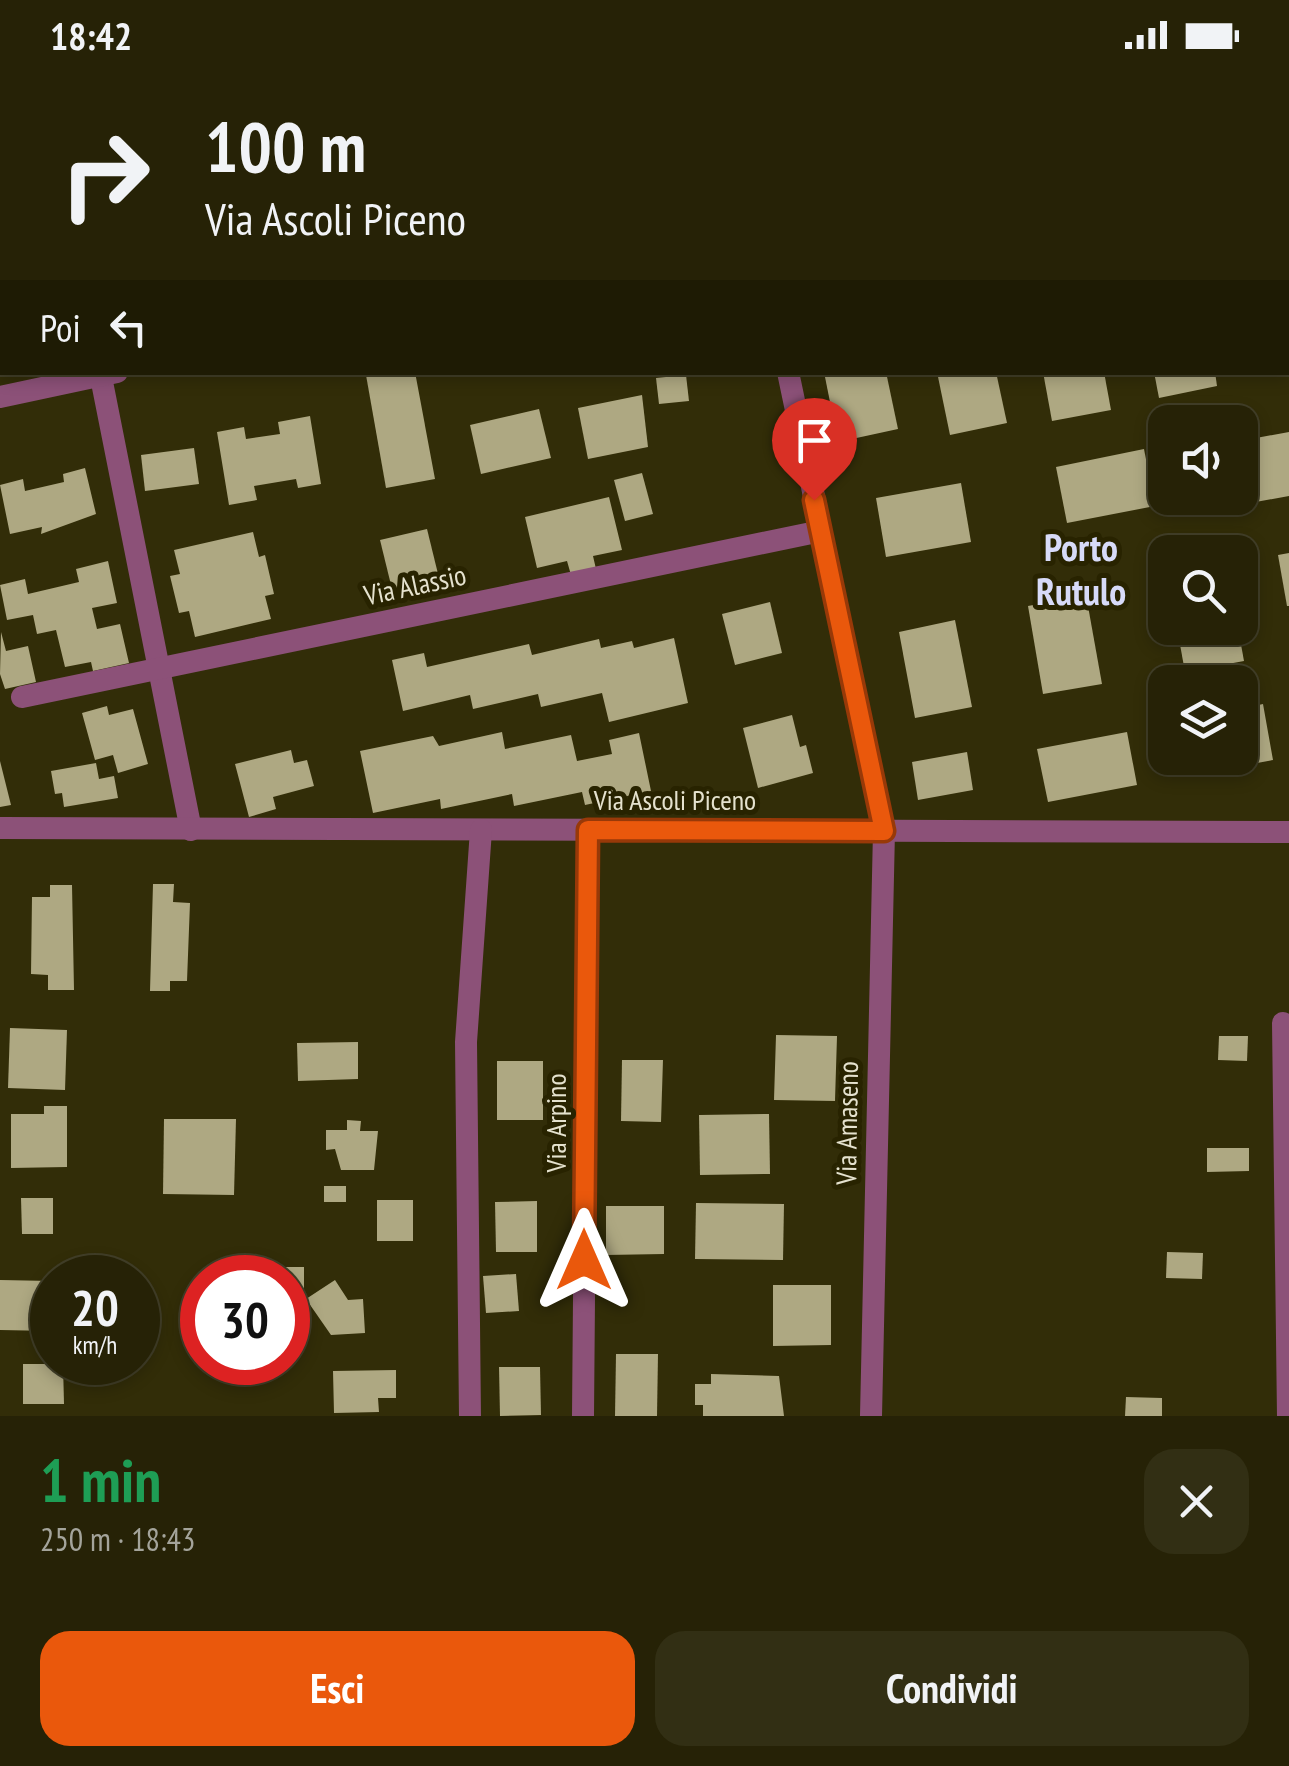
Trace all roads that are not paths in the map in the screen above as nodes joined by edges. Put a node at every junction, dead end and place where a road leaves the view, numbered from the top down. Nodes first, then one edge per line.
1 (102, 375) edge
2 (106, 375) edge
3 (789, 375) edge
4 (0, 398) edge
5 (821, 531) junction
6 (159, 669) junction
7 (22, 696) dead end
8 (0, 828) edge
9 (190, 830) junction
10 (481, 830) junction
11 (588, 830) junction
12 (884, 831) junction
13 (1289, 832) edge
14 (1282, 1024) dead end
15 (470, 1416) edge
16 (583, 1416) edge
17 (871, 1416) edge
18 (1288, 1416) edge

1 - 4 street
2 - 6 street
3 - 5 street, Via Amaseno
5 - 6 street, Via Alassio
5 - 12 street, Via Amaseno
6 - 7 street, Via Alassio
6 - 9 street
8 - 9 street, Via Ascoli Piceno
9 - 10 street, Via Ascoli Piceno
10 - 11 street, Via Ascoli Piceno
10 - 15 street
11 - 12 street, Via Ascoli Piceno
11 - 16 street, Via Arpino
12 - 13 street, Via Ascoli Piceno
12 - 17 street, Via Amaseno
14 - 18 street

